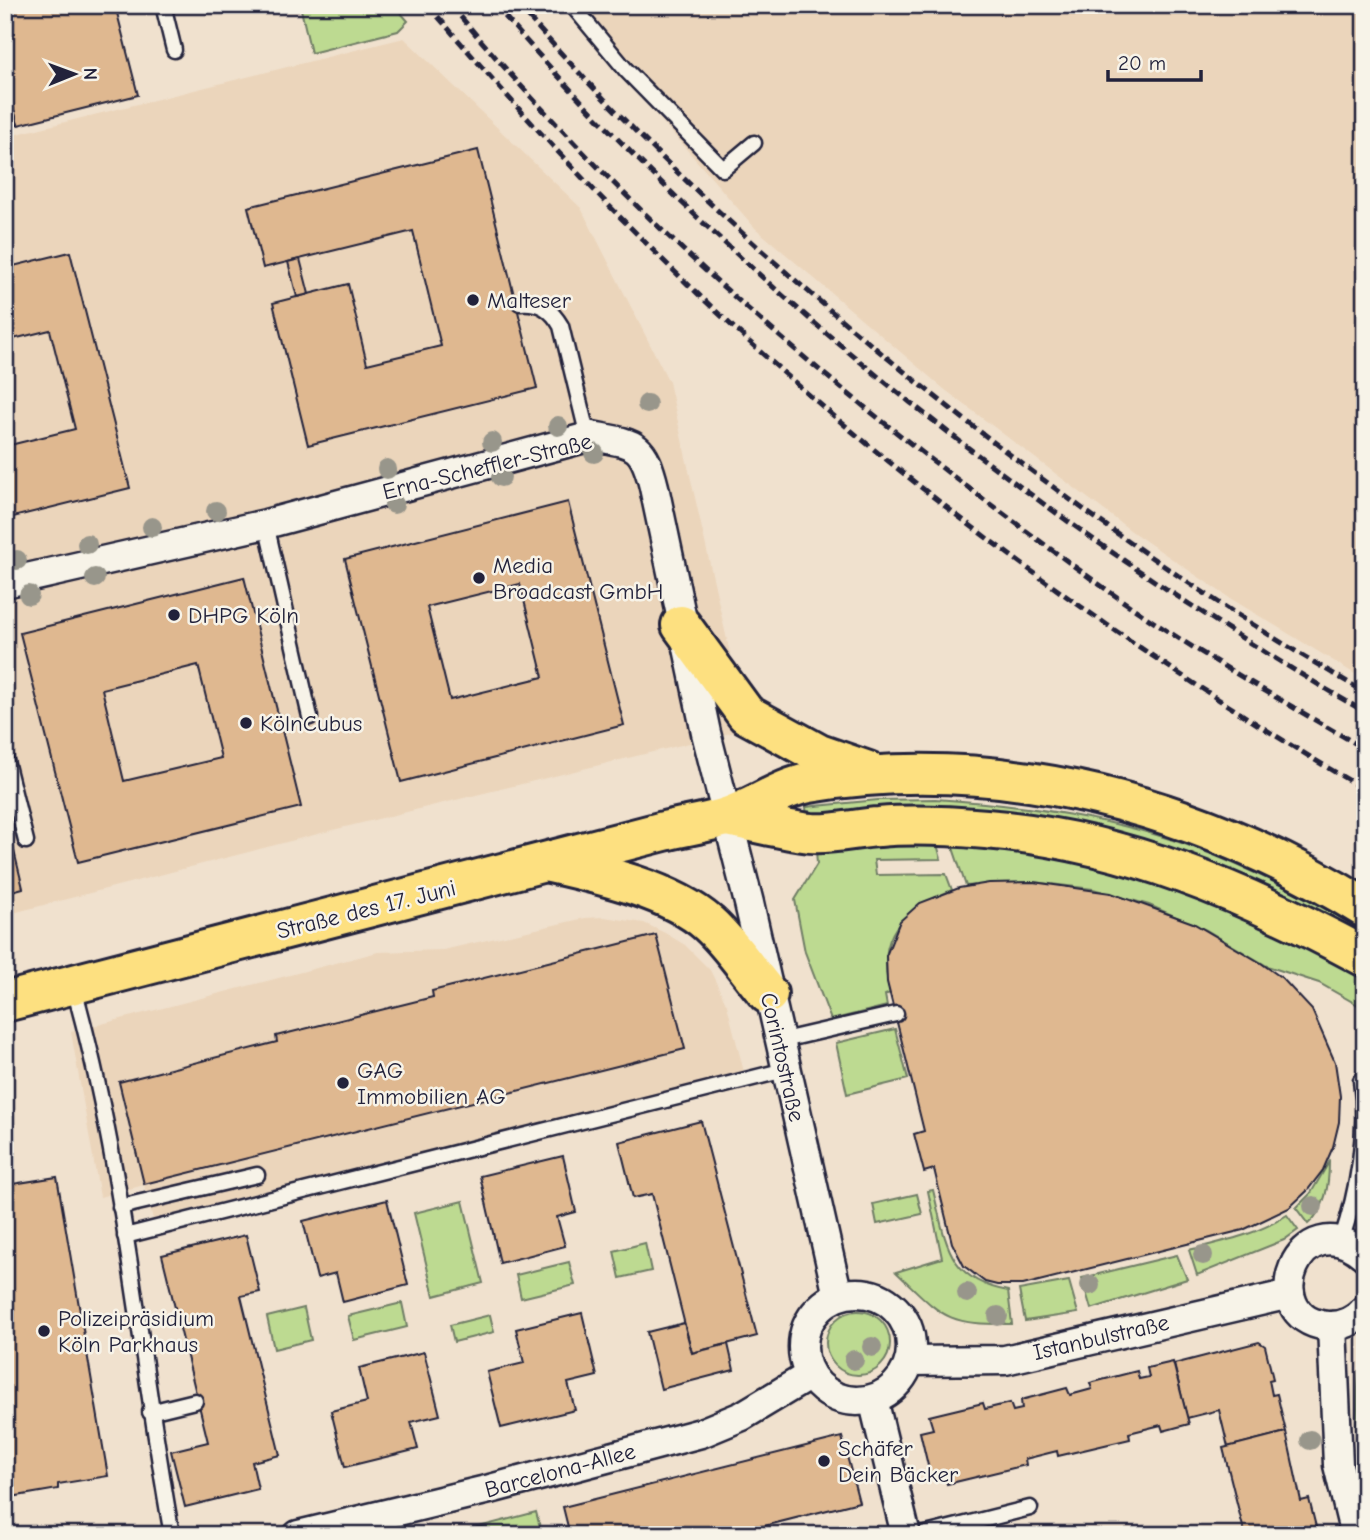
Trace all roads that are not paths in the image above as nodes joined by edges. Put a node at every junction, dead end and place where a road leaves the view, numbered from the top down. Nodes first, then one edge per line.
1 (163, 5) edge
2 (572, 5) edge
3 (174, 50) dead end
4 (754, 144) dead end
5 (520, 303) dead end
6 (588, 437) junction
7 (266, 524) junction
8 (5, 583) edge
9 (681, 625) junction
10 (310, 717) dead end
11 (5, 757) edge
12 (887, 776) junction
13 (727, 817) junction
14 (26, 841) dead end
15 (548, 863) junction
16 (1365, 908) edge
17 (1365, 957) edge
18 (73, 984) junction
19 (768, 994) junction
20 (5, 1002) edge
21 (895, 1014) dead end
22 (779, 1041) junction
23 (785, 1070) junction
24 (1361, 1080) dead end
25 (257, 1175) dead end
26 (120, 1207) junction
27 (125, 1236) junction
28 (1353, 1249) edge
29 (1290, 1294) junction
30 (838, 1296) junction
31 (1365, 1310) edge
32 (1332, 1326) junction
33 (910, 1361) junction
34 (810, 1375) junction
35 (873, 1399) junction
36 (195, 1401) dead end
37 (150, 1412) junction
38 (1030, 1508) dead end
39 (172, 1535) edge
40 (298, 1535) edge
41 (906, 1535) edge
42 (922, 1535) edge
43 (1354, 1535) edge

1 - 3 lane
2 - 4 lane
5 - 6 lane
6 - 7 street, Erna-Scheffler-Straße
6 - 9 street, Erna-Scheffler-Straße
7 - 8 street, Erna-Scheffler-Straße
7 - 10 lane
9 - 12 main road
9 - 13 street, Erna-Scheffler-Straße
11 - 14 lane
12 - 13 main road, Straße des 17. Juni
12 - 16 main road, Straße des 17. Juni
13 - 15 main road, Straße des 17. Juni
13 - 17 main road, Straße des 17. Juni
13 - 19 street, Corintostraße
15 - 18 main road, Straße des 17. Juni
15 - 19 main road
18 - 20 main road, Straße des 17. Juni
18 - 26 lane
19 - 22 street, Corintostraße
21 - 22 lane
22 - 23 street, Corintostraße
23 - 27 lane
23 - 30 street, Corintostraße
24 - 28 lane
25 - 26 lane
26 - 27 lane
27 - 37 lane
28 - 29 street
29 - 32 street
29 - 33 street, Istanbulstraße
30 - 33 street
30 - 34 street
31 - 32 street
32 - 43 street
33 - 35 street
34 - 35 street
34 - 40 street, Barcelona-Allee
35 - 41 street
36 - 37 lane
37 - 39 lane
38 - 42 lane

